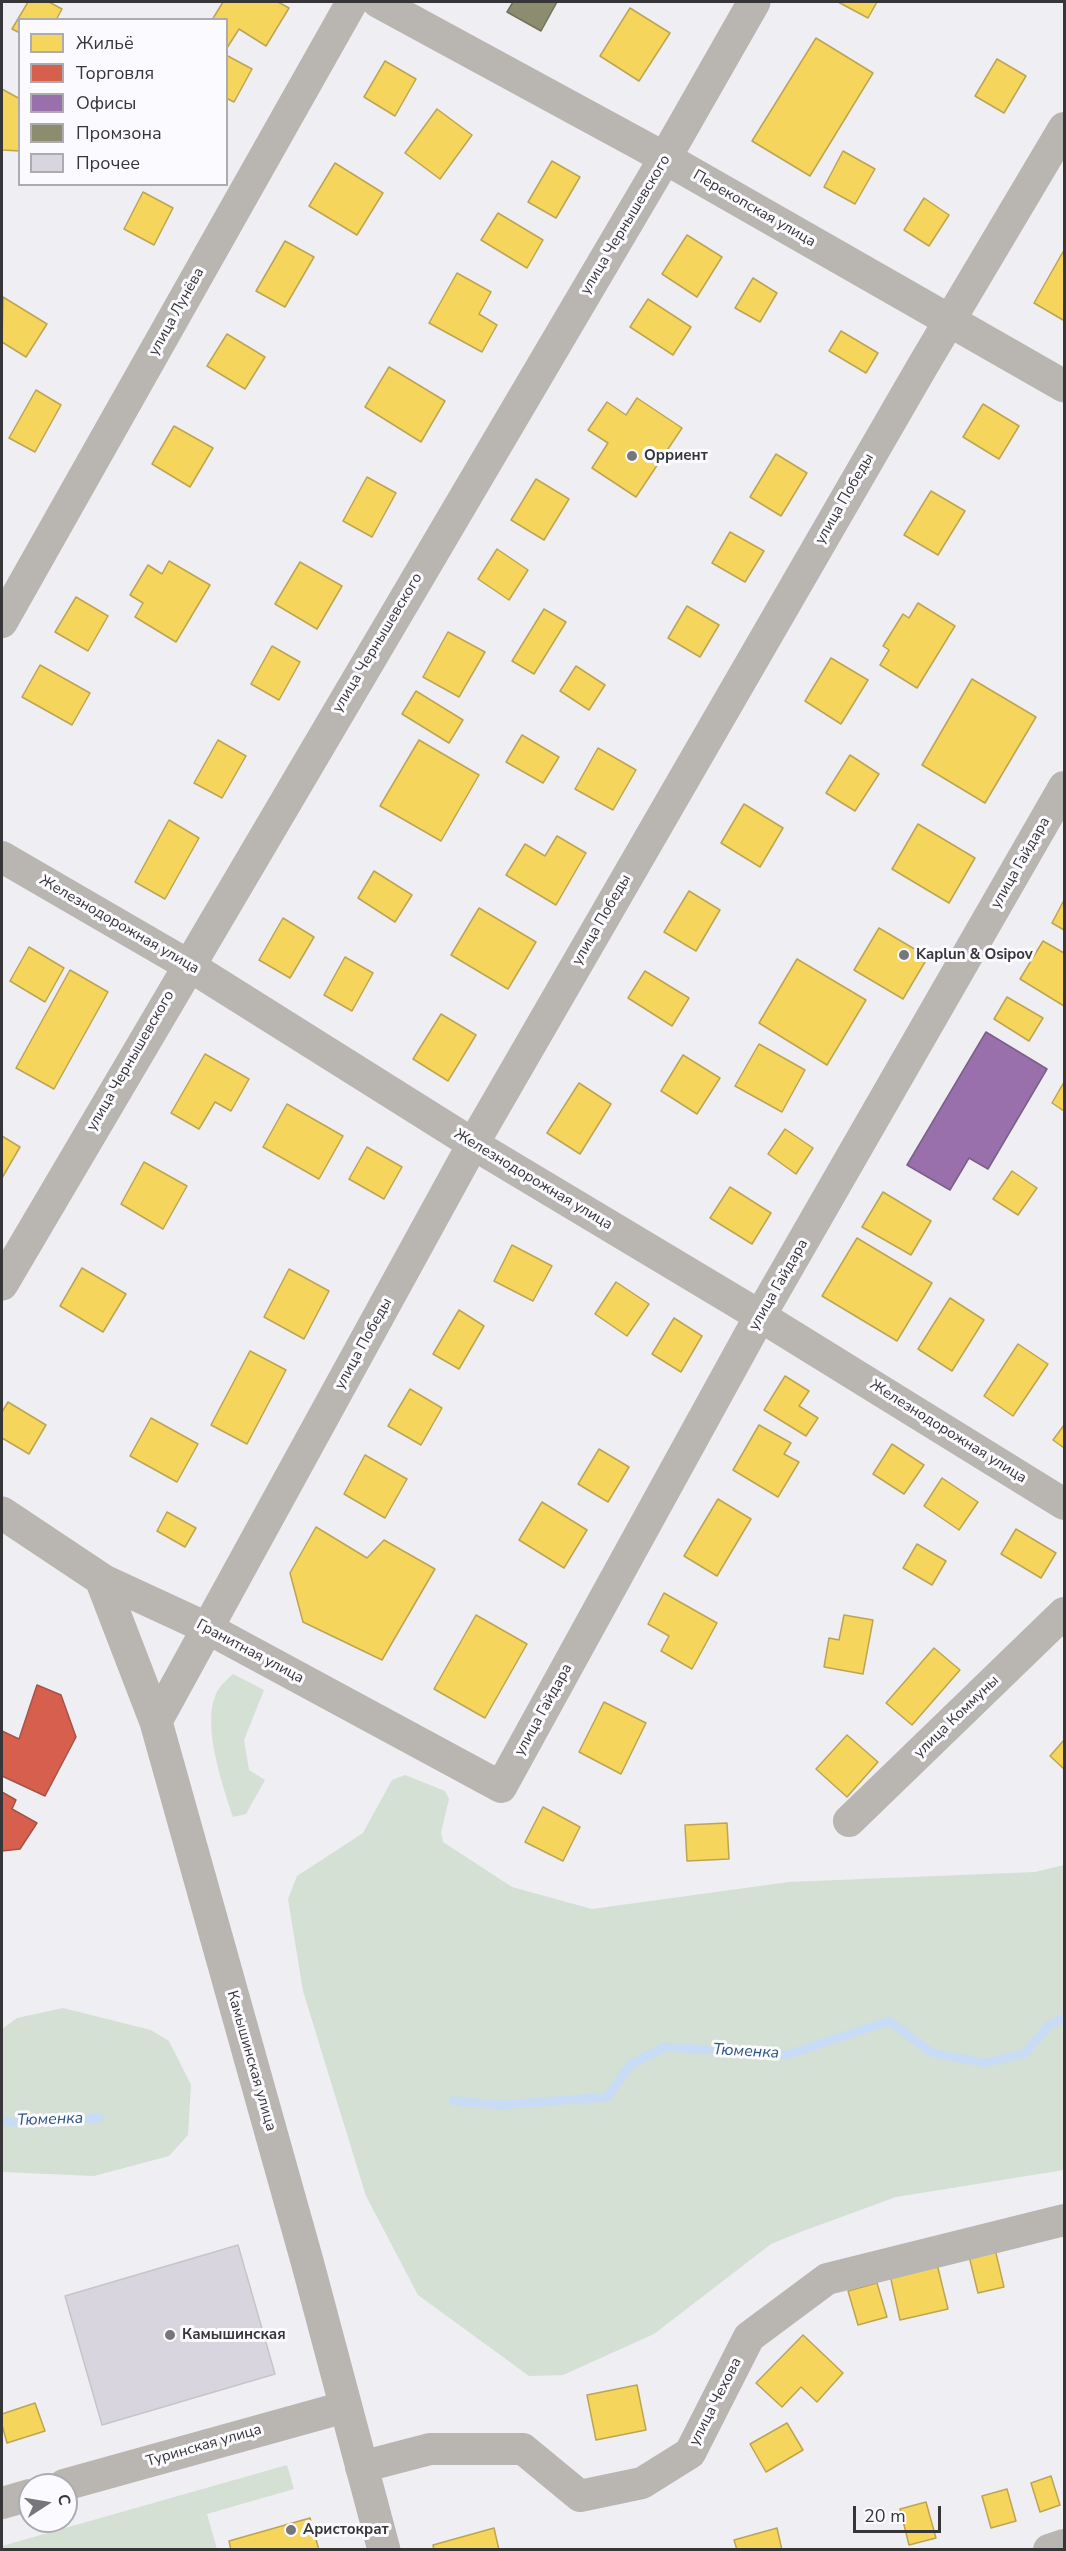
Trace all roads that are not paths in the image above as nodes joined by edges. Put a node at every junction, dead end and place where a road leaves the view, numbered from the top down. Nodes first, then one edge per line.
1 (352, 2) edge
2 (378, 2) edge
3 (754, 2) edge
4 (1065, 128) edge
5 (665, 158) junction
6 (949, 321) junction
7 (1065, 387) edge
8 (2, 622) edge
9 (1065, 787) edge
10 (2, 857) edge
11 (188, 964) junction
12 (473, 1144) junction
13 (2, 1284) edge
14 (760, 1316) junction
15 (1065, 1504) edge
16 (2, 1513) edge
17 (101, 1579) junction
18 (1065, 1613) edge
19 (207, 1629) junction
20 (156, 1722) junction
21 (501, 1787) joint
22 (849, 1821) dead end
23 (1065, 2220) edge
24 (345, 2407) junction
25 (361, 2467) junction
26 (78, 2481) edge
27 (18, 2498) edge
28 (2, 2502) edge
29 (1065, 2545) edge
30 (384, 2550) edge
31 (1049, 2550) edge

1 - 8 street, улица Лунёва
2 - 5 street, Перекопская улица
3 - 5 street, улица Чернышевского
4 - 6 street, улица Победы
5 - 6 street, Перекопская улица
5 - 11 street, улица Чернышевского
6 - 7 street, Перекопская улица
6 - 12 street, улица Победы
9 - 14 street, улица Гайдара
10 - 11 street, Железнодорожная улица
11 - 12 street, Железнодорожная улица
11 - 13 street, улица Чернышевского
12 - 14 street, Железнодорожная улица
12 - 19 street, улица Победы
14 - 15 street, Железнодорожная улица
14 - 21 street, улица Гайдара
16 - 17 street, Гранитная улица
17 - 19 street, Гранитная улица
17 - 20 street, Камышинская улица
18 - 22 street, улица Коммуны
19 - 20 street, улица Победы
19 - 21 street, Гранитная улица
20 - 24 street, Камышинская улица
23 - 25 street, улица Чехова
24 - 25 street, Камышинская улица
24 - 26 street, Туринская улица
25 - 30 street, Камышинская улица
27 - 28 street
29 - 31 street

